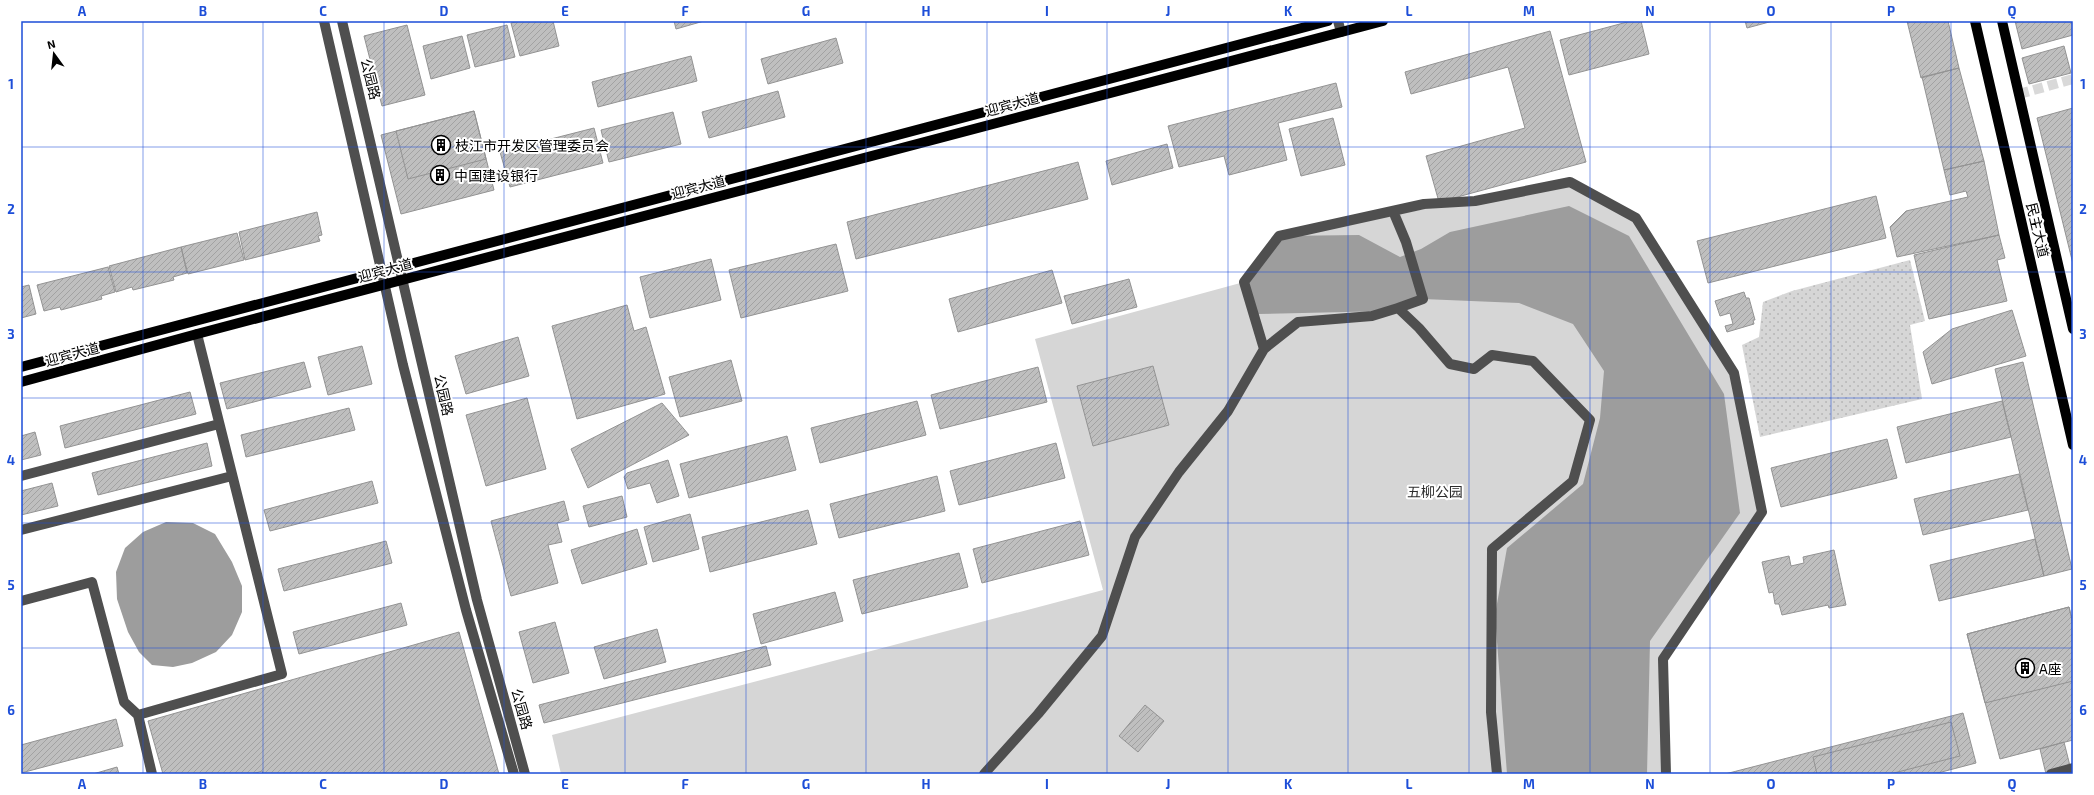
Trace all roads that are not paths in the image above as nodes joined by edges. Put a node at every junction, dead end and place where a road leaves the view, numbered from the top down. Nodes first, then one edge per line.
1 (324, 21) edge
2 (342, 21) edge
3 (1328, 21) edge
4 (1338, 21) edge
5 (1384, 21) edge
6 (1975, 21) edge
7 (2002, 21) edge
8 (1341, 32) junction
9 (1394, 211) junction
10 (400, 267) junction
11 (381, 272) junction
12 (403, 279) junction
13 (383, 285) junction
14 (1398, 308) junction
15 (2073, 329) edge
16 (197, 334) junction
17 (1264, 349) junction
18 (21, 367) edge
19 (21, 382) edge
20 (219, 424) junction
21 (2073, 445) edge
22 (21, 476) edge
23 (232, 476) junction
24 (21, 530) edge
25 (21, 602) edge
26 (138, 715) junction
27 (2073, 768) edge
28 (152, 774) edge
29 (514, 774) edge
30 (525, 774) edge
31 (984, 774) edge
32 (1497, 774) edge
33 (1666, 774) edge
34 (2050, 774) edge

1 - 11 street
2 - 10 street, 公园路
3 - 10 main road, 迎宾大道
4 - 8 street
5 - 8 main road, 迎宾大道
6 - 21 main road, 民主大道
7 - 15 main road, 民主大道
8 - 12 main road, 迎宾大道
9 - 14 street
9 - 17 street
9 - 33 street
10 - 11 main road, 迎宾大道
10 - 12 street, 公园路
11 - 13 street
11 - 18 main road, 迎宾大道
12 - 13 main road, 迎宾大道
12 - 30 street, 公园路
13 - 16 main road, 迎宾大道
13 - 29 street
14 - 17 street
14 - 32 street
16 - 19 main road, 迎宾大道
16 - 20 street
17 - 31 street
20 - 22 street
20 - 23 street
23 - 24 street
23 - 26 street
25 - 26 street
26 - 28 street
27 - 34 street

